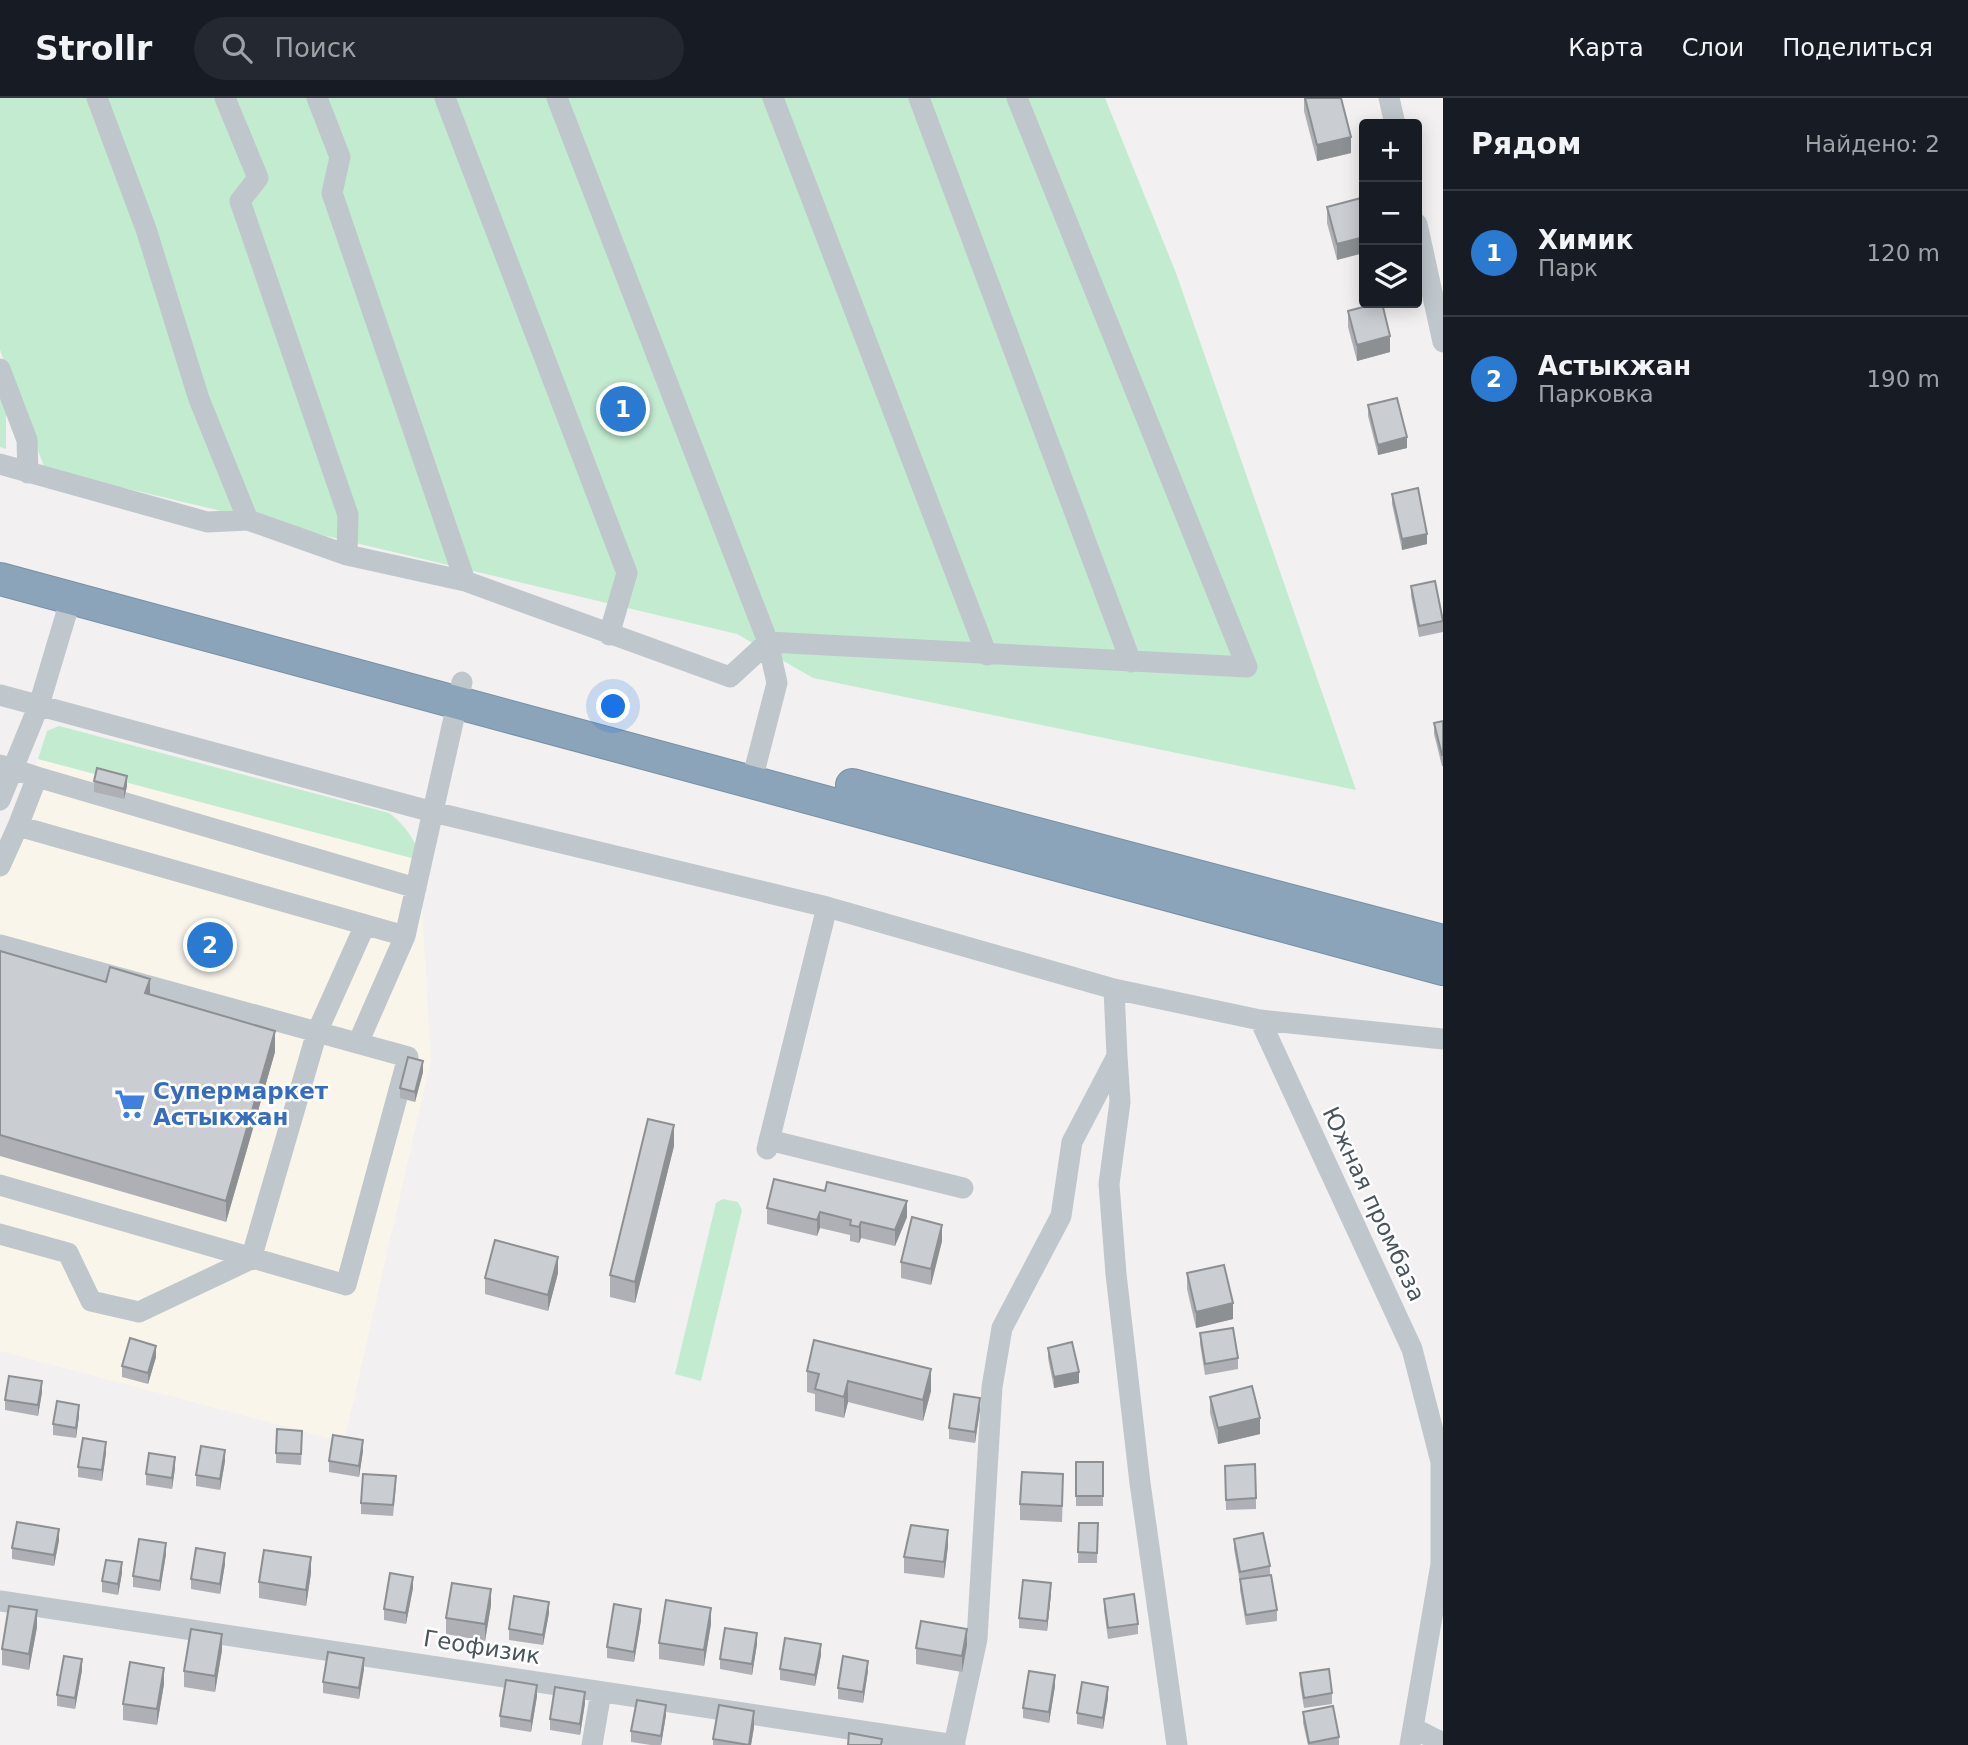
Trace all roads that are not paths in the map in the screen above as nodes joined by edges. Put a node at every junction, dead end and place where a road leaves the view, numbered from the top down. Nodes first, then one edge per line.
1 (97, 98) edge
2 (225, 98) edge
3 (317, 98) edge
4 (445, 98) edge
5 (557, 98) edge
6 (773, 98) edge
7 (919, 98) edge
8 (1017, 98) edge
9 (1389, 98) edge
10 (1394, 119) edge
11 (1422, 245) edge
12 (1443, 342) edge
13 (0, 369) edge
14 (0, 464) edge
15 (28, 473) junction
16 (248, 520) junction
17 (347, 555) junction
18 (0, 559) edge
19 (0, 579) edge
20 (466, 582) junction
21 (71, 598) junction
22 (609, 635) junction
23 (768, 642) junction
24 (986, 655) junction
25 (1131, 662) junction
26 (460, 692) junction
27 (0, 695) edge
28 (38, 705) junction
29 (6, 767) edge
30 (755, 770) junction
31 (37, 777) junction
32 (0, 800) edge
33 (433, 812) junction
34 (18, 826) junction
35 (0, 866) edge
36 (416, 888) junction
37 (827, 907) junction
38 (365, 925) junction
39 (405, 936) junction
40 (1443, 941) edge
41 (0, 945) edge
42 (1443, 969) edge
43 (1114, 989) junction
44 (1260, 1020) junction
45 (317, 1032) junction
46 (1443, 1039) edge
47 (358, 1043) junction
48 (1117, 1056) junction
49 (0, 1185) edge
50 (963, 1188) dead end
51 (0, 1234) edge
52 (251, 1259) junction
53 (0, 1601) edge
54 (601, 1692) junction
55 (1411, 1736) edge
56 (1443, 1743) edge
57 (592, 1745) edge
58 (955, 1745) edge
59 (1177, 1745) edge

1 - 16 street
2 - 17 street
3 - 20 street
4 - 22 street
5 - 23 street
6 - 24 street
7 - 25 street
8 - 25 street
9 - 10 street
11 - 12 street
13 - 15 street
14 - 15 street
15 - 16 street
16 - 17 street
17 - 20 street
18 - 26 highway
19 - 21 highway
20 - 22 street
21 - 26 highway
21 - 28 street
22 - 23 street
23 - 24 street
23 - 30 street
24 - 25 street
26 - 30 highway
26 - 33 street
27 - 28 street
28 - 29 street
28 - 33 street
29 - 31 street
29 - 32 street
30 - 40 highway
30 - 42 highway
31 - 34 street
31 - 36 street
33 - 36 street
33 - 37 street
34 - 35 street
34 - 38 street
36 - 39 street
37 - 43 street
37 - 50 street
38 - 39 street
38 - 45 street
39 - 47 street
41 - 45 street
43 - 44 street
43 - 48 street
44 - 46 street
44 - 55 street, Южная промбаза
45 - 47 street
45 - 52 street
47 - 52 street
48 - 58 street
48 - 59 street
49 - 52 street
51 - 52 street
53 - 54 street, Геофизик
54 - 57 street
54 - 58 street, Геофизик
55 - 56 street

